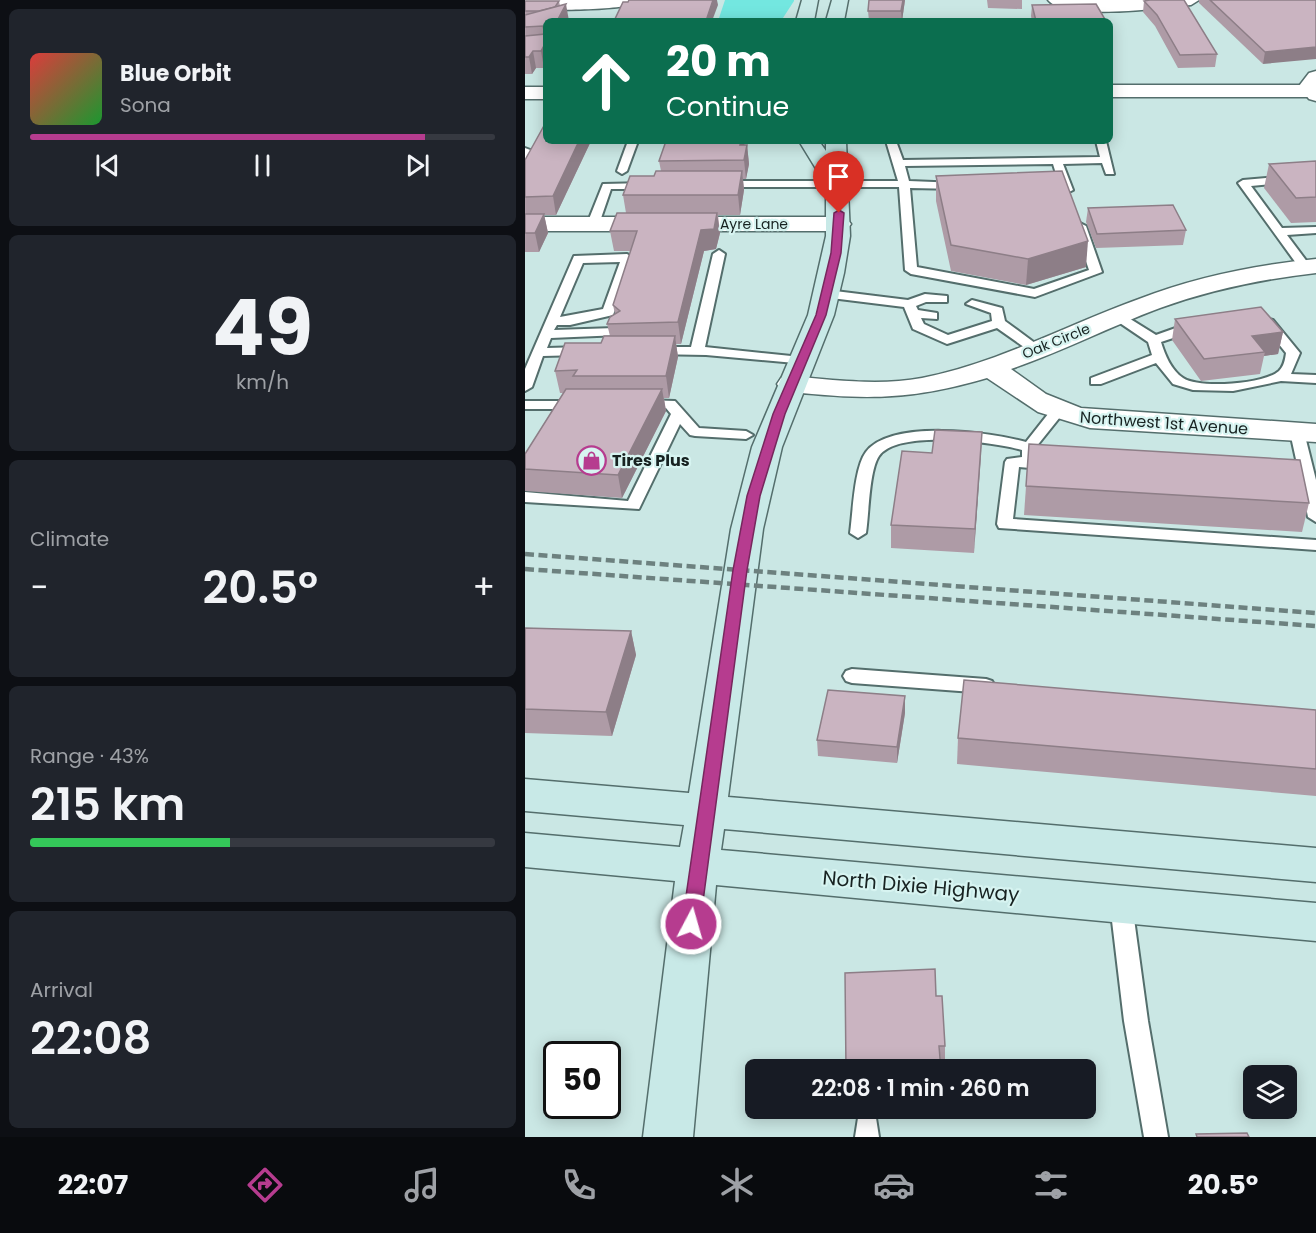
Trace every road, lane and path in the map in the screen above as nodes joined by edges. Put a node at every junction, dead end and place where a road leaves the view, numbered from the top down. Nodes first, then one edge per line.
1 (637, 0) edge
2 (810, 0) edge
3 (840, 0) edge
4 (1056, 0) edge
5 (1191, 0) edge
6 (590, 2) edge
7 (525, 5) edge
8 (806, 18) edge
9 (836, 18) edge
10 (1113, 91) edge
11 (1315, 91) edge
12 (525, 93) edge
13 (543, 93) edge
14 (1113, 104) edge
15 (525, 105) edge
16 (543, 105) edge
17 (632, 144) edge
18 (811, 144) edge
19 (836, 144) edge
20 (892, 144) edge
21 (1102, 144) edge
22 (525, 151) edge
23 (525, 158) edge
24 (1057, 161) junction
25 (901, 163) junction
26 (622, 171) dead end
27 (1316, 177) edge
28 (835, 182) junction
29 (711, 184) edge
30 (665, 185) edge
31 (906, 185) junction
32 (970, 186) edge
33 (1063, 191) edge
34 (1077, 219) edge
35 (525, 224) edge
36 (593, 224) junction
37 (839, 224) junction
38 (1316, 230) edge
39 (1279, 232) junction
40 (719, 254) dead end
41 (1310, 266) edge
42 (827, 294) junction
43 (943, 300) dead end
44 (972, 304) dead end
45 (910, 309) junction
46 (932, 316) dead end
47 (1119, 316) junction
48 (1255, 316) edge
49 (551, 321) junction
50 (961, 321) dead end
51 (1205, 322) edge
52 (993, 325) junction
53 (615, 332) edge
54 (685, 332) dead end
55 (700, 332) junction
56 (546, 334) junction
57 (1154, 340) junction
58 (1036, 349) junction
59 (595, 351) edge
60 (641, 351) edge
61 (697, 351) junction
62 (538, 352) junction
63 (1158, 357) junction
64 (990, 367) junction
65 (796, 373) junction
66 (1280, 377) junction
67 (1316, 379) edge
68 (1096, 381) dead end
69 (525, 387) edge
70 (525, 405) edge
71 (592, 405) edge
72 (625, 405) edge
73 (1057, 411) junction
74 (678, 414) junction
75 (1307, 432) edge
76 (746, 435) dead end
77 (1029, 455) junction
78 (1051, 464) edge
79 (1265, 476) edge
80 (1308, 478) junction
81 (525, 497) edge
82 (1316, 517) edge
83 (858, 532) dead end
84 (1316, 545) edge
85 (852, 676) dead end
86 (1007, 688) edge
87 (525, 795) edge
88 (707, 810) junction
89 (525, 850) edge
90 (1316, 865) edge
91 (698, 866) junction
92 (1121, 904) junction
93 (1316, 922) edge
94 (668, 1137) edge
95 (1156, 1137) edge

1 - 6 street
2 - 8 main road
3 - 9 main road
4 - 5 street
6 - 7 street
10 - 11 street
11 - 14 street
12 - 13 street
15 - 16 street
17 - 26 lane
18 - 28 main road
19 - 28 main road
20 - 25 lane
21 - 24 lane
22 - 23 lane
24 - 25 lane
24 - 33 lane
25 - 31 lane
27 - 39 lane
28 - 29 lane
28 - 31 lane
28 - 37 main road
30 - 36 lane
31 - 32 lane
31 - 34 lane
35 - 36 street, Ayre Lane
36 - 37 street, Ayre Lane
37 - 42 main road
38 - 39 lane
39 - 41 lane
40 - 55 lane
41 - 47 street, Oak Circle
42 - 45 lane
42 - 65 main road
43 - 45 lane
44 - 52 lane
45 - 46 lane
45 - 52 lane
47 - 57 lane
47 - 58 street, Oak Circle
48 - 66 lane
49 - 49 lane
49 - 56 lane
50 - 52 lane
51 - 57 lane
52 - 58 lane
53 - 56 lane
54 - 55 lane
55 - 61 lane
56 - 62 lane
57 - 63 lane
58 - 64 street, Oak Circle
59 - 62 lane
60 - 61 lane
61 - 65 lane
62 - 69 lane
63 - 66 lane
63 - 68 lane
64 - 65 street, Oak Circle
64 - 73 street, Northwest 1st Avenue
65 - 88 main road
66 - 67 lane
70 - 71 lane
72 - 74 lane
73 - 75 street, Northwest 1st Avenue
73 - 77 lane
74 - 76 lane
74 - 81 lane
75 - 80 lane
77 - 78 lane
77 - 83 lane
77 - 84 lane
79 - 80 lane
80 - 82 lane
85 - 86 lane
87 - 88 main road
88 - 90 main road
88 - 91 main road
89 - 91 main road, North Dixie Highway
91 - 92 main road, North Dixie Highway
91 - 94 main road
92 - 93 main road, North Dixie Highway
92 - 95 lane

